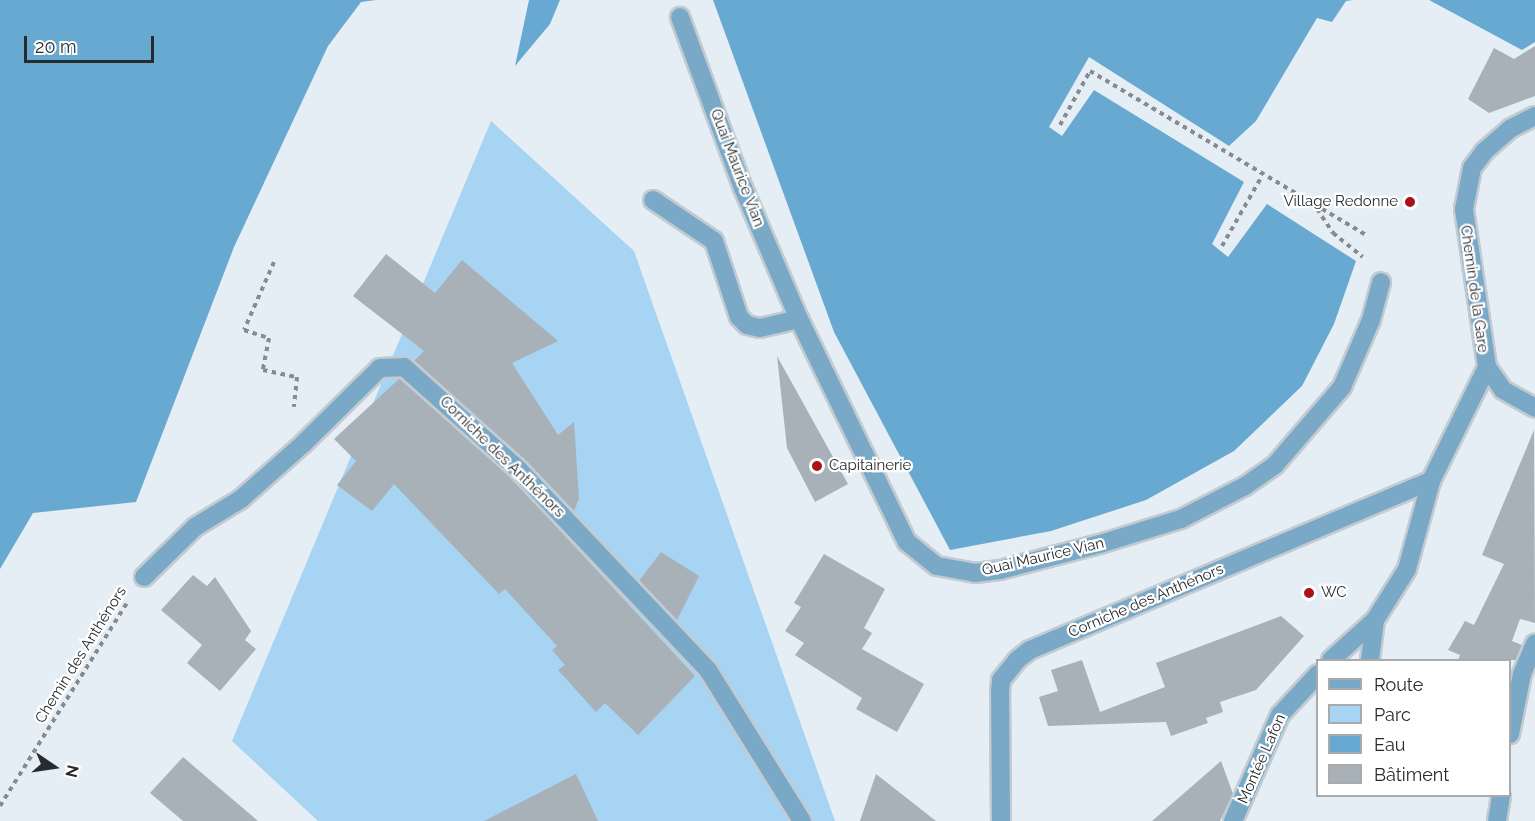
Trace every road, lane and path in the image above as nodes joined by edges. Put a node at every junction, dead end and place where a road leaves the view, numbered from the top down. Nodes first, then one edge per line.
1 (680, 17) dead end
2 (1535, 116) edge
3 (1060, 125) dead end
4 (1262, 176) junction
5 (653, 200) dead end
6 (1316, 209) junction
7 (1368, 236) dead end
8 (1222, 246) dead end
9 (274, 262) dead end
10 (1382, 282) joint
11 (799, 319) junction
12 (1486, 367) junction
13 (1535, 408) edge
14 (293, 418) dead end
15 (1431, 481) junction
16 (144, 577) joint
17 (1375, 620) junction
18 (1535, 644) edge
19 (1332, 659) edge
20 (1370, 659) edge
21 (1316, 675) edge
22 (1511, 725) edge
23 (1501, 797) edge
24 (0, 806) edge
25 (802, 821) edge
26 (1000, 821) edge
27 (1233, 821) edge
28 (1497, 821) edge

1 - 11 street, Quai Maurice Vian
2 - 12 street, Chemin de la Gare
3 - 4 path
4 - 6 path
4 - 8 path
5 - 11 street
6 - 7 path
6 - 10 path
9 - 14 path
10 - 11 street, Quai Maurice Vian
12 - 13 street
12 - 15 street, Chemin de la Gare
15 - 17 street
15 - 26 street, Corniche des Anthénors
16 - 24 path, Chemin des Anthénors
16 - 25 street, Corniche des Anthénors
17 - 19 street
17 - 20 street
18 - 22 street
21 - 27 street, Montée Lafon
23 - 28 street

